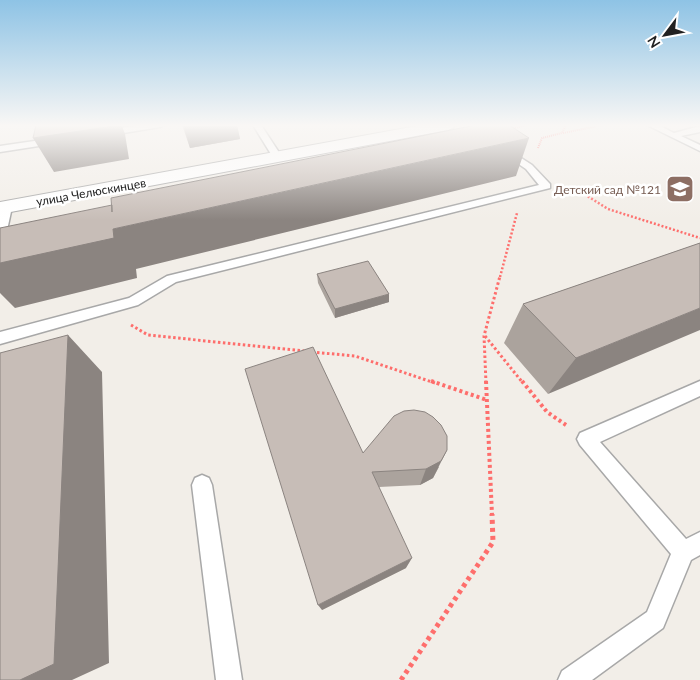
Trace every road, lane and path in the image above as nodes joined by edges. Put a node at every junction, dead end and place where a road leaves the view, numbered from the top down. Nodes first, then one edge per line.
1 (278, 157) edge
2 (513, 157) edge
3 (534, 157) edge
4 (529, 167) junction
5 (546, 186) junction
6 (522, 193) junction
7 (4, 208) edge
8 (0, 235) edge
9 (700, 238) edge
10 (105, 310) junction
11 (484, 336) junction
12 (0, 338) edge
13 (700, 388) edge
14 (487, 400) junction
15 (586, 439) junction
16 (202, 485) dead end
17 (692, 548) edge
18 (229, 680) edge
19 (401, 680) edge
20 (571, 680) edge

1 - 7 street, улица Челюскинцев
2 - 4 lane
3 - 4 path
4 - 5 lane
5 - 6 lane
5 - 9 path
6 - 10 lane
6 - 11 path
7 - 8 lane
10 - 12 lane
10 - 14 path
11 - 14 path
11 - 15 path
13 - 15 lane
14 - 19 path
15 - 17 lane
16 - 18 lane
17 - 20 lane

